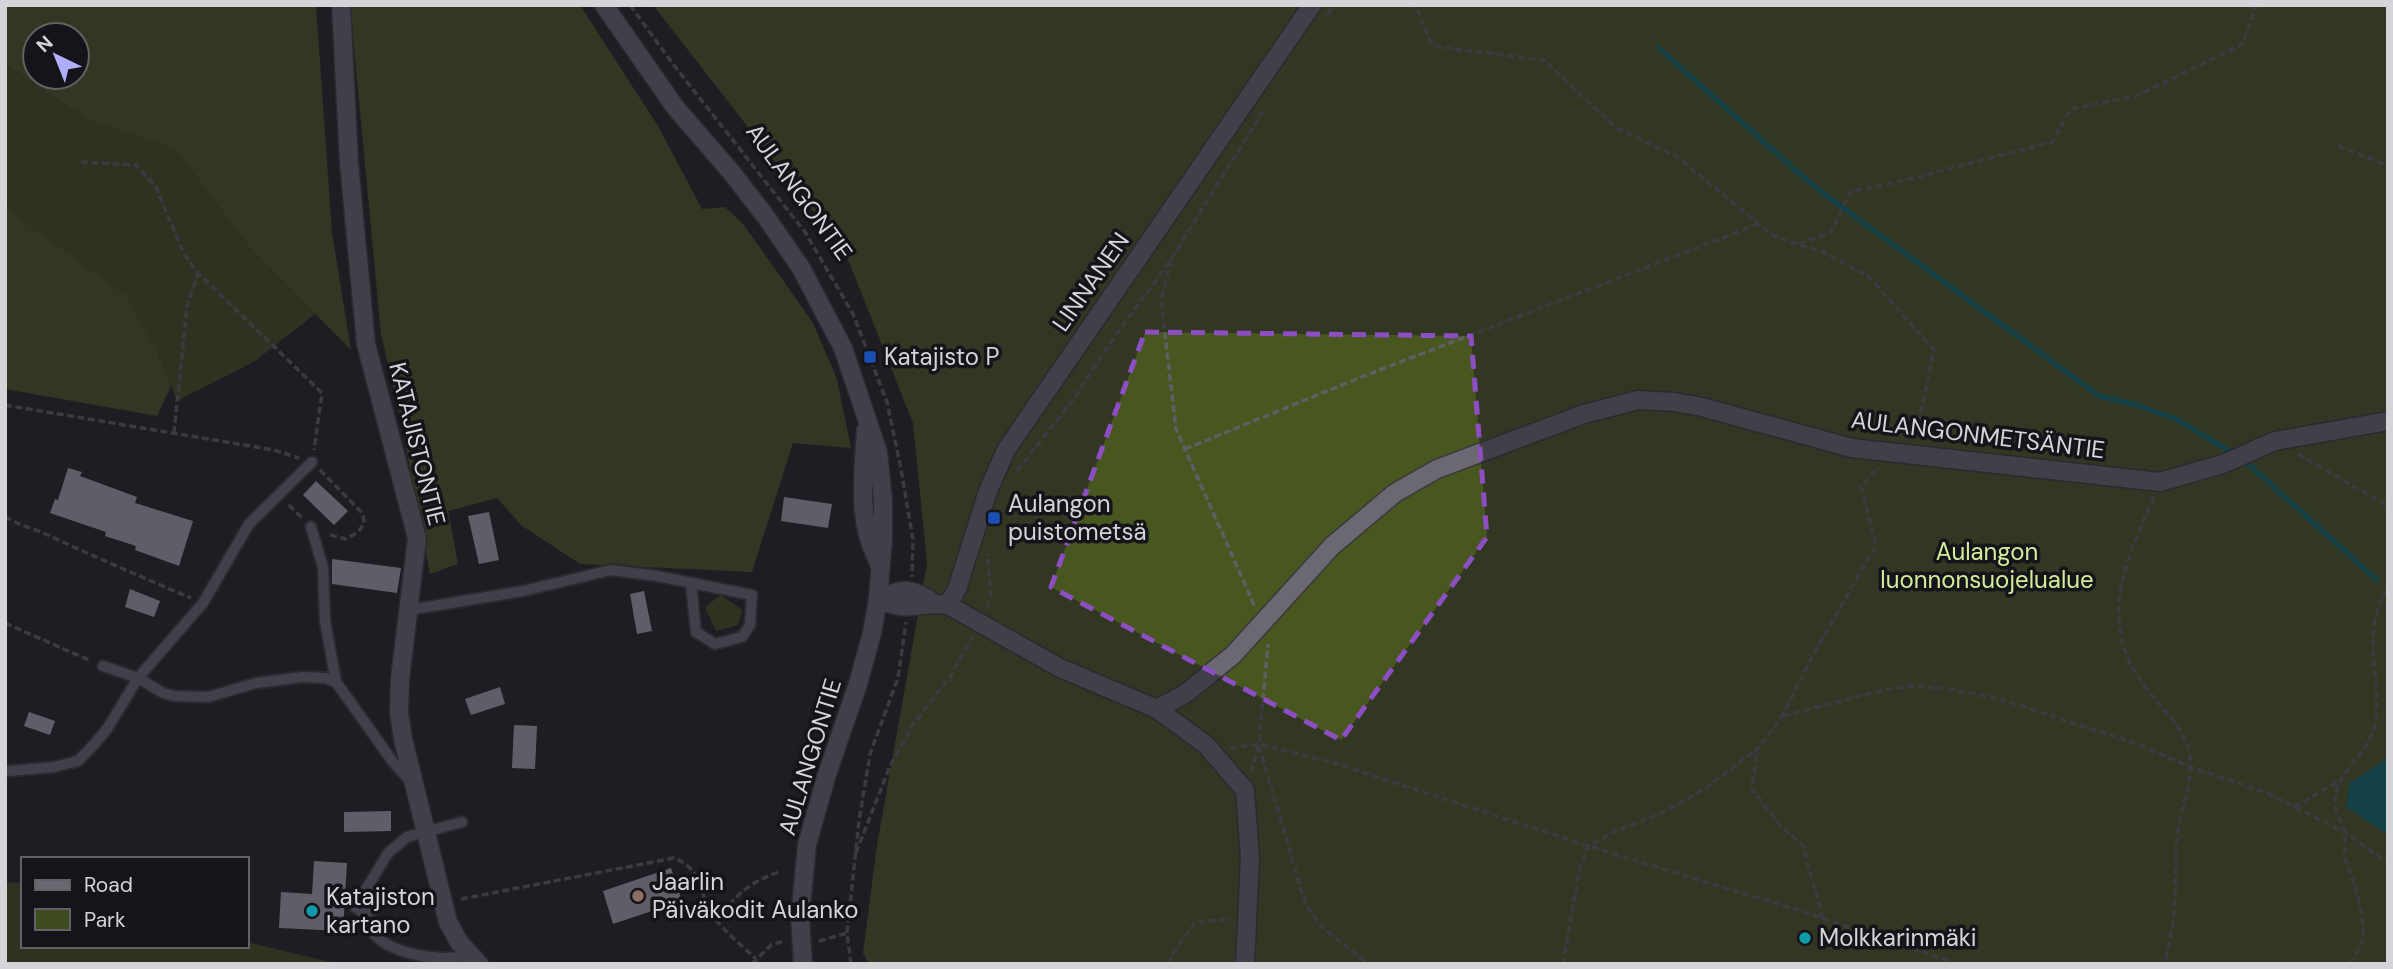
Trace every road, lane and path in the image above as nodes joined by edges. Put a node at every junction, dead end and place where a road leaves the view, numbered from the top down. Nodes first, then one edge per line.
1 (341, 5) edge
2 (604, 5) edge
3 (631, 5) edge
4 (1335, 5) edge
5 (1406, 5) edge
6 (2256, 5) edge
7 (1320, 10) edge
8 (1268, 102) dead end
9 (2338, 146) dead end
10 (81, 163) dead end
11 (2388, 167) edge
12 (1759, 224) junction
13 (1798, 244) junction
14 (1172, 258) junction
15 (198, 273) junction
16 (5, 405) edge
17 (2388, 421) edge
18 (2275, 441) junction
19 (1185, 449) junction
20 (1892, 452) junction
21 (312, 462) joint
22 (1014, 475) dead end
23 (2160, 482) junction
24 (2388, 506) edge
25 (5, 516) edge
26 (311, 527) dead end
27 (990, 542) dead end
28 (691, 583) junction
29 (2388, 589) edge
30 (911, 590) junction
31 (878, 599) junction
32 (203, 603) junction
33 (941, 604) junction
34 (908, 608) junction
35 (409, 610) junction
36 (1262, 622) junction
37 (5, 623) edge
38 (981, 624) junction
39 (103, 666) joint
40 (138, 678) junction
41 (336, 682) junction
42 (1157, 709) junction
43 (1782, 716) junction
44 (1259, 744) junction
45 (1210, 750) junction
46 (1757, 750) junction
47 (2190, 767) junction
48 (9, 771) dead end
49 (2343, 779) junction
50 (415, 786) junction
51 (1245, 790) junction
52 (2294, 807) junction
53 (462, 822) dead end
54 (426, 831) junction
55 (2346, 833) junction
56 (1588, 846) junction
57 (854, 858) junction
58 (2388, 863) edge
59 (779, 872) dead end
60 (365, 891) junction
61 (444, 902) junction
62 (376, 904) junction
63 (364, 913) junction
64 (1247, 919) junction
65 (1824, 919) junction
66 (717, 922) junction
67 (847, 933) junction
68 (785, 941) dead end
69 (813, 942) dead end
70 (756, 959) junction
71 (475, 960) edge
72 (752, 964) edge
73 (803, 964) edge
74 (851, 964) edge
75 (1170, 964) edge
76 (1245, 964) edge
77 (1368, 964) edge
78 (1563, 964) edge
79 (1958, 964) edge
80 (2165, 964) edge
81 (2350, 964) edge

1 - 35 street, KATAJISTONTIE
2 - 31 street, AULANGONTIE
3 - 30 path, AULANGONTIE
4 - 7 path
5 - 12 path
6 - 13 path
7 - 33 street, LINNANEN
8 - 14 path
9 - 11 path
10 - 15 path
12 - 13 path
12 - 19 path
13 - 20 path
14 - 19 path
14 - 22 path
15 - 16 path
15 - 21 path
17 - 18 street, AULANGONMETSÄNTIE
18 - 23 street, AULANGONMETSÄNTIE
18 - 24 path
19 - 36 path
20 - 23 street, AULANGONMETSÄNTIE
20 - 36 street, AULANGONMETSÄNTIE
20 - 43 path
21 - 32 lane
23 - 47 path
25 - 32 path
26 - 41 lane
27 - 38 path
28 - 28 lane
28 - 35 lane
29 - 49 path
30 - 31 street
30 - 33 street
31 - 34 street
31 - 73 street, AULANGONTIE
32 - 40 lane
33 - 34 street
33 - 38 street
34 - 57 path
35 - 50 street, KATAJISTONTIE
36 - 42 street, AULANGONMETSÄNTIE
36 - 44 path
37 - 39 path
38 - 42 street
38 - 57 path
39 - 40 lane
40 - 41 lane
40 - 48 lane
41 - 50 lane
42 - 45 street
43 - 46 path
43 - 47 path
44 - 45 path
44 - 51 path
44 - 56 path
44 - 77 path
45 - 51 street
46 - 56 path
46 - 65 path
47 - 52 path
47 - 80 path
49 - 52 path
49 - 55 path
50 - 54 street, KATAJISTONTIE
51 - 64 street
52 - 55 path
53 - 54 lane
54 - 60 lane
54 - 61 street, KATAJISTONTIE
55 - 58 path
55 - 81 path
56 - 65 path
56 - 78 path
57 - 67 path
59 - 66 path
60 - 62 lane
60 - 63 lane
61 - 62 path
61 - 66 path
61 - 71 street, KATAJISTONTIE
62 - 63 lane
63 - 71 lane
64 - 75 path
64 - 76 street
65 - 79 path
66 - 70 path
67 - 69 path
67 - 74 path
68 - 70 path
70 - 72 path

